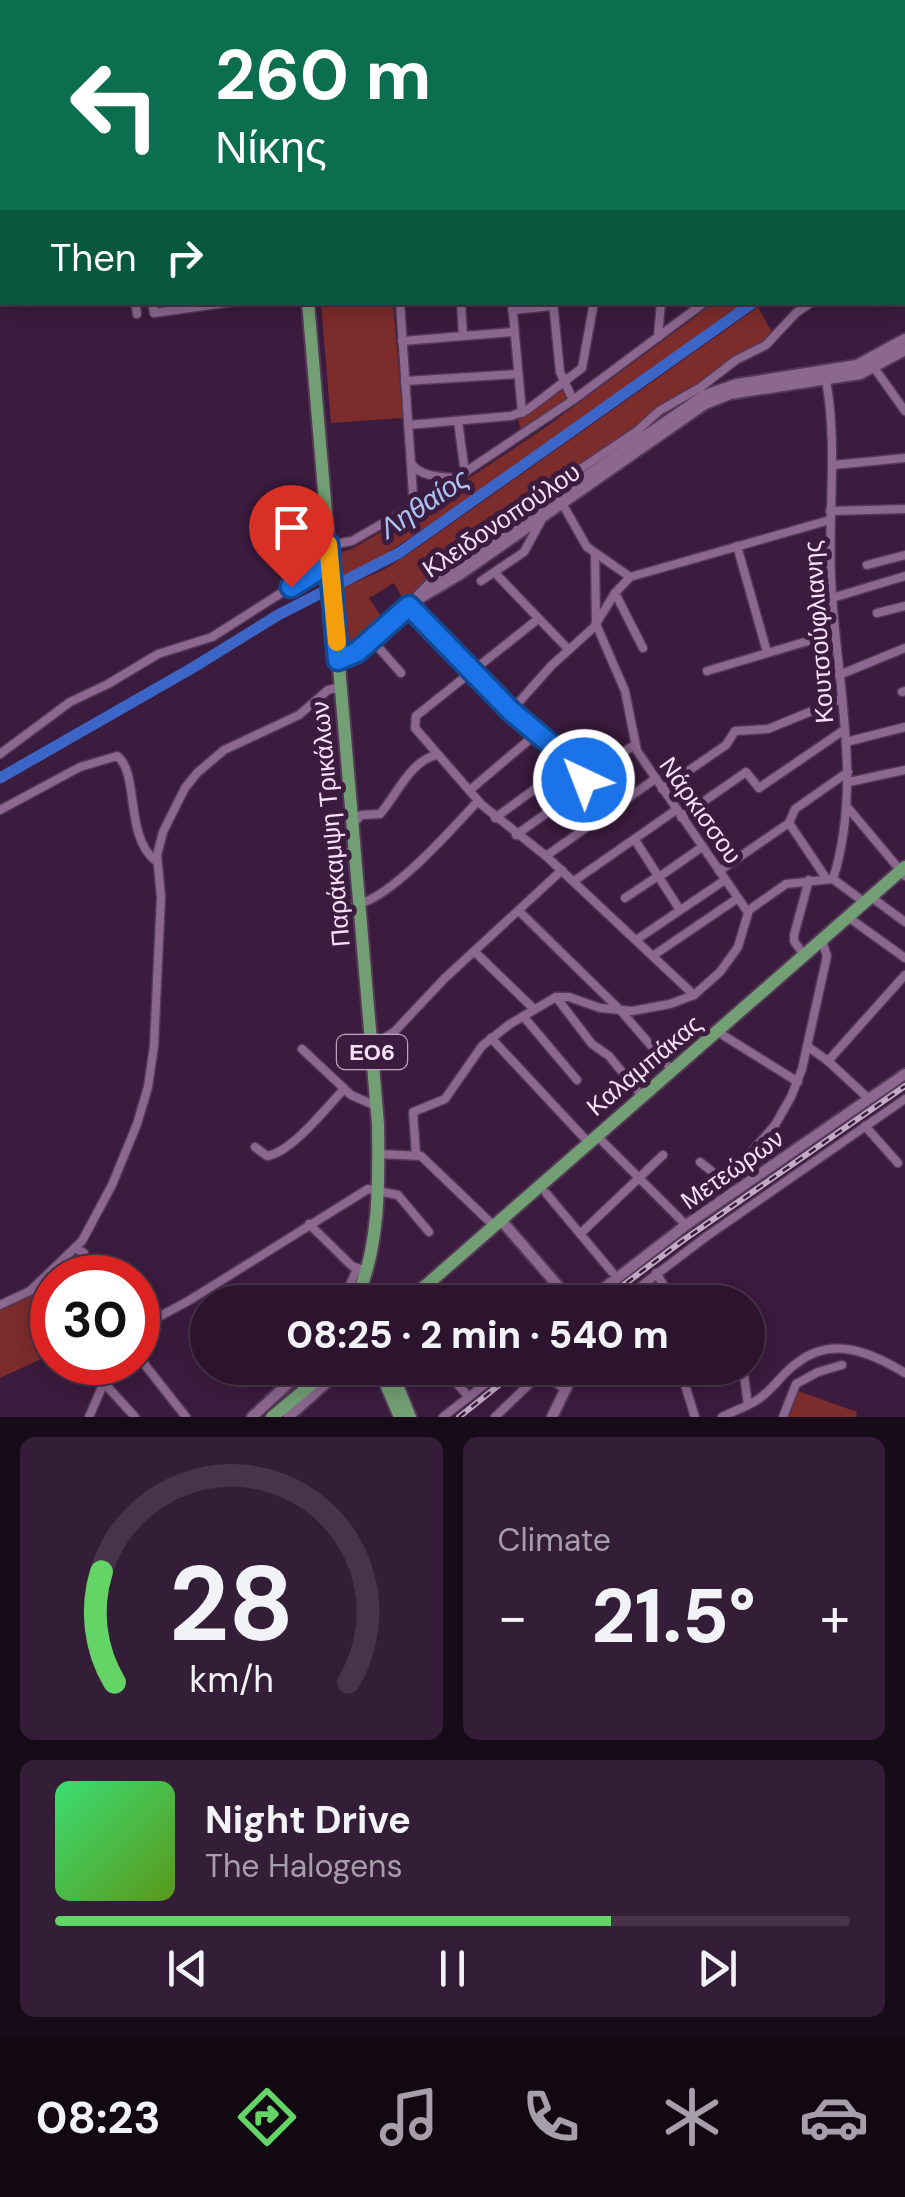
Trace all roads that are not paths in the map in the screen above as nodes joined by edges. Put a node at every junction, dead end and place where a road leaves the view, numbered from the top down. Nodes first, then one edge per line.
1 (136, 305) edge
2 (152, 305) edge
3 (212, 305) edge
4 (308, 305) edge
5 (400, 305) edge
6 (460, 305) edge
7 (553, 305) edge
8 (593, 305) edge
9 (661, 305) edge
10 (701, 305) edge
11 (808, 305) edge
12 (512, 306) edge
13 (137, 314) dead end
14 (514, 332) junction
15 (464, 336) junction
16 (658, 337) junction
17 (905, 339) edge
18 (402, 341) junction
19 (905, 350) edge
20 (583, 365) junction
21 (875, 369) junction
22 (518, 374) junction
23 (826, 380) junction
24 (405, 381) junction
25 (563, 384) junction
26 (593, 385) junction
27 (573, 400) junction
28 (905, 410) edge
29 (522, 413) junction
30 (458, 420) junction
31 (408, 425) junction
32 (640, 433) junction
33 (905, 458) edge
34 (411, 463) junction
35 (833, 465) junction
36 (461, 475) junction
37 (560, 500) junction
38 (416, 502) junction
39 (905, 509) edge
40 (540, 513) junction
41 (830, 516) junction
42 (738, 546) junction
43 (329, 549) junction
44 (595, 553) junction
45 (905, 555) edge
46 (867, 565) dead end
47 (494, 573) junction
48 (630, 576) junction
49 (905, 576) edge
50 (481, 581) dead end
51 (615, 593) junction
52 (832, 598) junction
53 (412, 604) junction
54 (905, 606) edge
55 (877, 614) dead end
56 (538, 618) junction
57 (596, 624) junction
58 (836, 634) junction
59 (371, 639) junction
60 (644, 648) dead end
61 (905, 648) edge
62 (568, 650) junction
63 (767, 652) junction
64 (338, 660) junction
65 (707, 671) dead end
66 (472, 672) junction
67 (401, 673) dead end
68 (839, 675) junction
69 (341, 687) junction
70 (841, 699) junction
71 (511, 711) junction
72 (905, 728) edge
73 (844, 730) junction
74 (536, 734) junction
75 (846, 742) junction
76 (635, 745) junction
77 (0, 754) edge
78 (438, 755) junction
79 (572, 762) junction
80 (905, 770) edge
81 (583, 776) junction
82 (848, 777) junction
83 (655, 780) junction
84 (662, 789) junction
85 (470, 790) junction
86 (478, 801) junction
87 (849, 809) junction
88 (0, 810) edge
89 (679, 814) junction
90 (495, 818) junction
91 (790, 822) junction
92 (352, 826) junction
93 (516, 835) junction
94 (635, 840) junction
95 (354, 847) junction
96 (702, 847) junction
97 (546, 856) junction
98 (156, 862) junction
99 (562, 870) junction
100 (719, 871) junction
101 (904, 871) edge
102 (658, 877) junction
103 (830, 879) junction
104 (725, 880) junction
105 (808, 880) junction
106 (574, 881) junction
107 (624, 898) dead end
108 (738, 898) junction
109 (868, 900) junction
110 (360, 910) junction
111 (680, 910) junction
112 (519, 911) junction
113 (748, 912) junction
114 (848, 917) junction
115 (905, 922) edge
116 (636, 940) junction
117 (822, 940) junction
118 (475, 952) junction
119 (654, 955) junction
120 (804, 956) junction
121 (905, 958) edge
122 (903, 981) edge
123 (694, 995) junction
124 (556, 997) junction
125 (534, 1009) junction
126 (621, 1010) junction
127 (523, 1016) junction
128 (718, 1032) junction
129 (492, 1038) junction
130 (807, 1046) junction
131 (371, 1047) junction
132 (302, 1049) dead end
133 (828, 1061) junction
134 (672, 1070) junction
135 (905, 1074) edge
136 (577, 1080) dead end
137 (798, 1082) junction
138 (344, 1088) junction
139 (642, 1096) junction
140 (905, 1098) edge
141 (869, 1099) junction
142 (376, 1106) junction
143 (865, 1126) junction
144 (592, 1139) junction
145 (256, 1147) dead end
146 (378, 1154) junction
147 (416, 1154) junction
148 (663, 1154) dead end
149 (700, 1162) dead end
150 (898, 1162) dead end
151 (638, 1179) junction
152 (726, 1181) junction
153 (736, 1192) junction
154 (546, 1193) dead end
155 (378, 1194) junction
156 (497, 1222) junction
157 (309, 1224) junction
158 (686, 1226) junction
159 (429, 1232) dead end
160 (580, 1234) junction
161 (81, 1247) junction
162 (84, 1255) edge
163 (612, 1272) dead end
164 (656, 1273) junction
165 (362, 1274) junction
166 (354, 1285) edge
167 (359, 1285) edge
168 (364, 1285) edge
169 (424, 1285) edge
170 (556, 1285) edge
171 (608, 1285) edge
172 (641, 1285) edge
173 (663, 1285) edge
174 (0, 1305) edge
175 (160, 1316) edge
176 (842, 1365) dead end
177 (905, 1373) edge
178 (160, 1384) edge
179 (103, 1385) edge
180 (107, 1385) edge
181 (287, 1385) edge
182 (304, 1385) edge
183 (313, 1385) edge
184 (321, 1385) edge
185 (386, 1385) edge
186 (397, 1385) edge
187 (459, 1385) edge
188 (484, 1385) edge
189 (528, 1385) edge
190 (560, 1385) edge
191 (567, 1385) edge
192 (685, 1385) edge
193 (747, 1385) edge
194 (565, 1389) junction
195 (469, 1396) junction
196 (751, 1407) junction
197 (281, 1414) edge
198 (89, 1417) edge
199 (135, 1417) edge
200 (186, 1417) edge
201 (252, 1417) edge
202 (400, 1417) edge
203 (410, 1417) edge
204 (443, 1417) edge
205 (495, 1417) edge
206 (552, 1417) edge
207 (695, 1417) edge
208 (722, 1417) edge
209 (783, 1417) edge

1 - 13 street
2 - 3 street
4 - 43 main road, Παράκαμψη Τρικάλων / ΕΟ6
5 - 18 street
6 - 15 street
7 - 25 street
8 - 20 street
9 - 16 street
10 - 16 street
11 - 32 street
12 - 14 street
14 - 15 street
14 - 22 street
15 - 18 street
16 - 26 street
17 - 32 street, Κλειδονοπούλου
18 - 24 street
19 - 21 street, Κλειδονοπούλου
20 - 25 street
20 - 26 street
21 - 23 street, Κλειδονοπούλου
21 - 28 street
22 - 24 street
22 - 29 street
23 - 35 street, Κουτσούφλιανης
23 - 37 street, Κλειδονοπούλου
24 - 31 street
25 - 27 street
25 - 29 street
26 - 27 street
27 - 36 street
29 - 30 street
30 - 31 street
30 - 36 street
31 - 34 street
32 - 37 street, Κλειδονοπούλου
33 - 35 street
34 - 36 street
34 - 38 street
35 - 41 street, Κουτσούφλιανης
36 - 38 street
37 - 40 street, Κλειδονοπούλου
37 - 44 street
38 - 43 street
39 - 41 street
40 - 47 street
40 - 53 street, Κλειδονοπούλου
41 - 42 street
41 - 52 street, Κουτσούφλιανης
42 - 48 street
42 - 63 street
43 - 64 main road, Παράκαμψη Τρικάλων / ΕΟ6
43 - 77 street
44 - 48 street
44 - 57 street, Νάρκισσου
45 - 46 street
47 - 50 street
47 - 56 street
48 - 51 street
49 - 52 street
51 - 57 street
51 - 60 street
52 - 58 street, Κουτσούφλιανης
53 - 59 street, Κλειδονοπούλου
53 - 66 street
54 - 55 street
56 - 62 street
56 - 66 street
57 - 62 street
57 - 76 street, Νάρκισσου
58 - 63 street
58 - 68 street, Κουτσούφλιανης
59 - 64 street, Κλειδονοπούλου
59 - 67 street
61 - 68 street
62 - 71 street
63 - 65 street
64 - 69 main road, Παράκαμψη Τρικάλων / ΕΟ6
66 - 71 street
66 - 78 street
68 - 70 street, Κουτσούφλιανης
69 - 92 main road, Παράκαμψη Τρικάλων / ΕΟ6
69 - 98 street
70 - 73 street, Κουτσούφλιανης
70 - 84 street
71 - 74 street
72 - 75 street
73 - 75 street, Κουτσούφλιανης
73 - 89 street
74 - 79 street
74 - 85 street
75 - 82 street, Κουτσούφλιανης
76 - 81 street
76 - 83 street, Νάρκισσου
78 - 85 street
78 - 92 street
79 - 81 street
79 - 90 street
80 - 82 street
81 - 93 street
82 - 87 street, Κουτσούφλιανης
82 - 91 street
83 - 84 street, Νάρκισσου
83 - 97 street
84 - 89 street, Νάρκισσου
85 - 86 street
86 - 90 street
86 - 110 street
87 - 101 street
87 - 103 street, Κουτσούφλιανης
88 - 98 street
89 - 94 street
89 - 96 street, Νάρκισσου
90 - 93 street
91 - 100 street
91 - 103 street
92 - 95 main road, Παράκαμψη Τρικάλων / ΕΟ6
93 - 97 street
94 - 102 street
94 - 106 street
95 - 110 main road, Παράκαμψη Τρικάλων / ΕΟ6
95 - 110 street
96 - 100 street, Νάρκισσου
96 - 102 street
97 - 99 street
98 - 161 street
99 - 106 street
99 - 112 street
100 - 104 street, Νάρκισσου
101 - 109 main road, Καλαμπάκας
102 - 107 street
102 - 111 street
103 - 105 street
103 - 109 street
104 - 108 street, Νάρκισσου
104 - 111 street
105 - 113 street
105 - 120 street
106 - 116 street
108 - 113 street, Νάρκισσου
108 - 119 street
109 - 114 main road, Καλαμπάκας
109 - 115 street
110 - 131 main road, Παράκαμψη Τρικάλων / ΕΟ6
111 - 116 street
112 - 118 street
112 - 126 street
113 - 123 street
114 - 117 main road, Καλαμπάκας
114 - 121 street
116 - 119 street
117 - 120 main road, Καλαμπάκας
117 - 130 street
118 - 125 street
118 - 131 street
119 - 123 street
120 - 128 main road, Καλαμπάκας
122 - 133 street
123 - 126 street
124 - 125 street
124 - 126 street
124 - 139 street
125 - 127 street
126 - 134 street
127 - 129 street
127 - 136 street
128 - 134 main road, Καλαμπάκας
128 - 137 street
129 - 144 street
129 - 147 street
130 - 133 street
130 - 137 street
131 - 142 main road, Παράκαμψη Τρικάλων / ΕΟ6
132 - 138 street
133 - 141 street
134 - 139 main road, Καλαμπάκας
135 - 141 street, Μετεώρων
137 - 152 street
138 - 142 street
138 - 145 street
139 - 144 main road, Καλαμπάκας
140 - 143 street
141 - 153 street, Μετεώρων
142 - 146 main road, Παράκαμψη Τρικάλων / ΕΟ6
143 - 150 street
143 - 164 street
144 - 151 street
144 - 156 main road, Καλαμπάκας
146 - 147 street
146 - 155 main road, Παράκαμψη Τρικάλων / ΕΟ6
147 - 156 street
148 - 151 street
149 - 152 street
151 - 158 street
151 - 160 street
152 - 153 street
153 - 158 street, Μετεώρων
154 - 160 street
155 - 157 street
155 - 159 street
155 - 165 main road, Παράκαμψη Τρικάλων / ΕΟ6
156 - 169 main road, Καλαμπάκας
156 - 170 street
157 - 165 street
157 - 175 street
158 - 171 street, Μετεώρων
160 - 163 street
161 - 162 street
161 - 174 street
164 - 172 street
164 - 173 street
165 - 166 street
165 - 167 main road, Παράκαμψη Τρικάλων / ΕΟ6
165 - 168 main road, Παράκαμψη Τρικάλων / ΕΟ6
176 - 209 street
177 - 196 street
178 - 200 street
179 - 198 street
180 - 199 street
181 - 201 street
182 - 197 main road
183 - 197 main road
184 - 197 street
185 - 202 main road
186 - 203 main road
187 - 195 street
188 - 195 street
189 - 205 street
190 - 194 street
191 - 194 street
192 - 207 street
193 - 196 street
194 - 206 street
195 - 204 street
196 - 208 street

